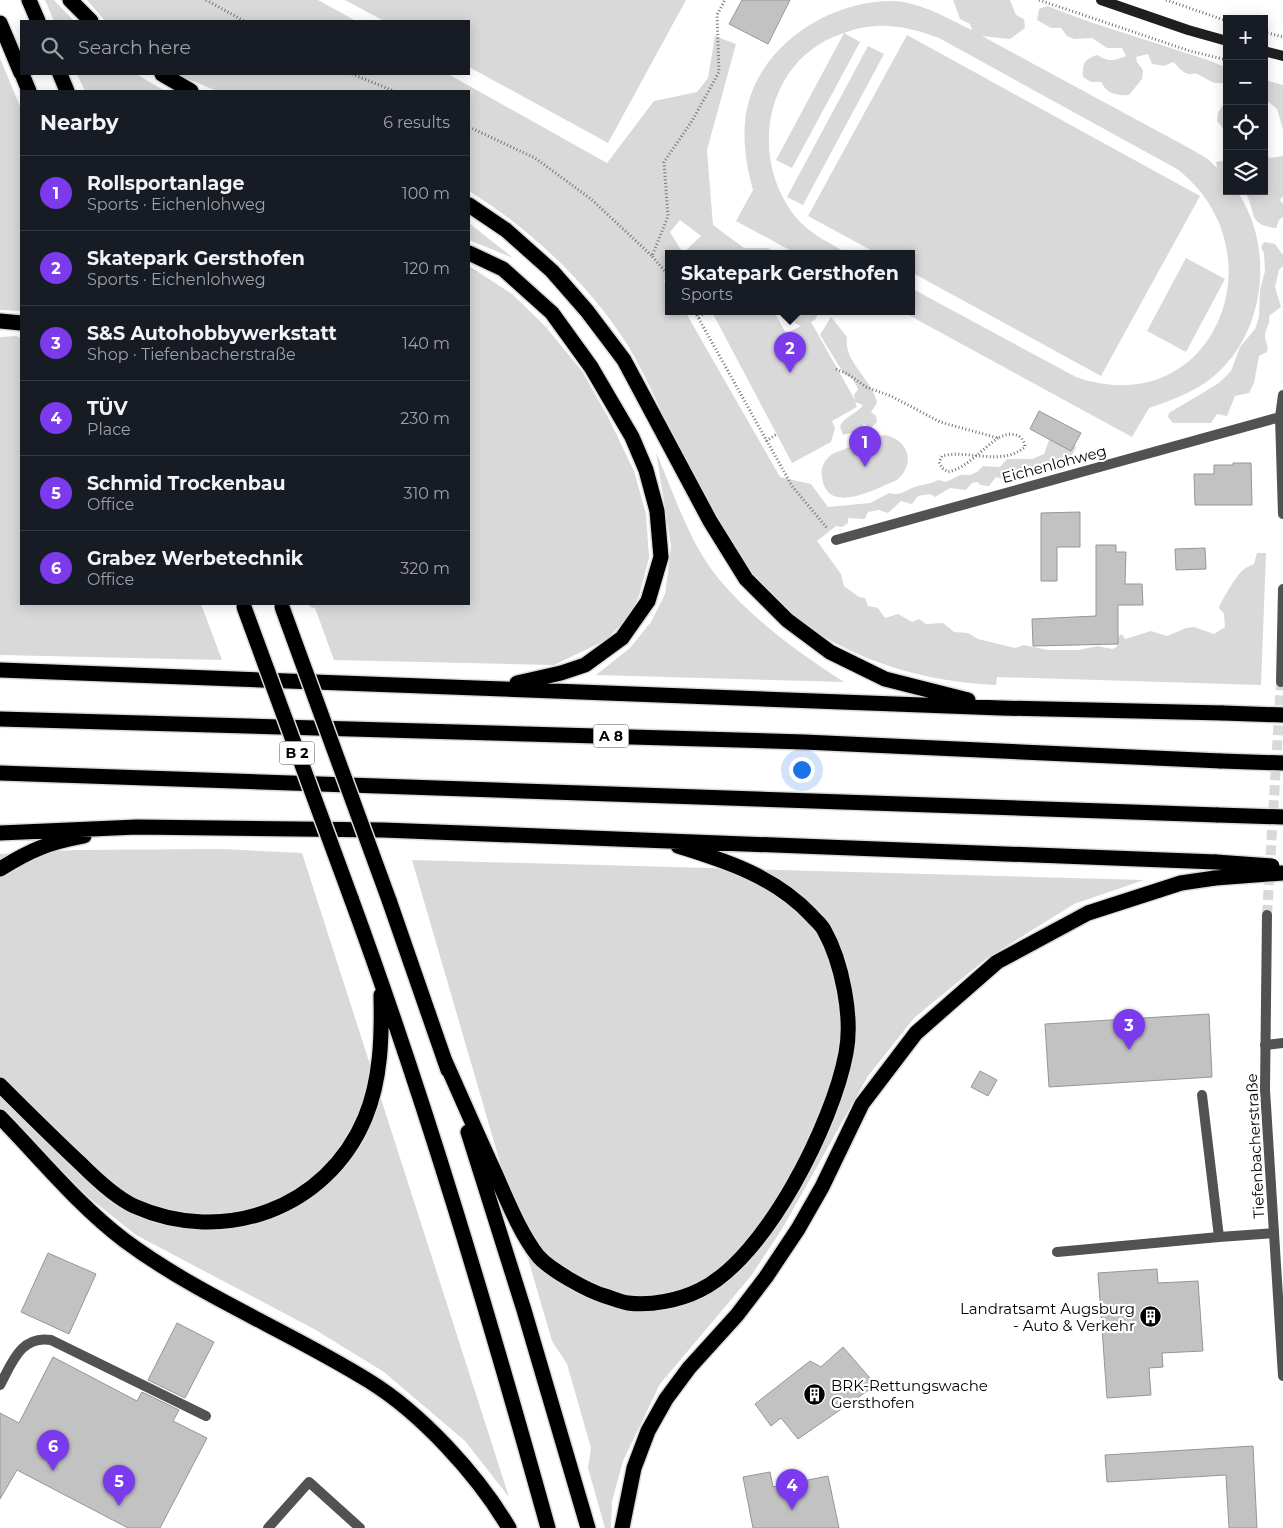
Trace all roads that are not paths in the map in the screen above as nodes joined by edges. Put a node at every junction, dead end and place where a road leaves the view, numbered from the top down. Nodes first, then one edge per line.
1 (28, 0) edge
2 (70, 0) edge
3 (1101, 0) edge
4 (38, 20) edge
5 (89, 20) edge
6 (0, 23) edge
7 (1223, 39) edge
8 (1268, 51) edge
9 (1283, 56) edge
10 (20, 68) edge
11 (23, 75) edge
12 (60, 75) edge
13 (164, 75) edge
14 (29, 90) edge
15 (67, 90) edge
16 (190, 90) edge
17 (470, 207) edge
18 (470, 253) edge
19 (0, 321) edge
20 (20, 323) edge
21 (1283, 395) edge
22 (1280, 417) junction
23 (1283, 514) edge
24 (836, 540) road end
25 (1283, 589) edge
26 (243, 606) edge
27 (282, 606) edge
28 (0, 662) edge
29 (0, 670) edge
30 (44, 671) junction
31 (1280, 682) dead end
32 (478, 688) junction
33 (1001, 708) junction
34 (1283, 716) edge
35 (0, 719) edge
36 (1283, 763) edge
37 (0, 773) edge
38 (1283, 817) edge
39 (137, 827) junction
40 (0, 833) edge
41 (657, 840) junction
42 (1283, 866) edge
43 (0, 869) edge
44 (1283, 873) edge
45 (1267, 915) tunnel mouth
46 (381, 981) junction
47 (1283, 1043) edge
48 (1265, 1045) junction
49 (445, 1061) junction
50 (0, 1085) edge
51 (1202, 1095) dead end
52 (0, 1117) edge
53 (1274, 1233) junction
54 (1219, 1237) junction
55 (1057, 1252) dead end
56 (1283, 1376) edge
57 (0, 1385) edge
58 (206, 1416) dead end
59 (268, 1528) edge
60 (360, 1528) edge
61 (509, 1528) edge
62 (548, 1528) edge
63 (588, 1528) edge
64 (622, 1528) edge

1 - 4 highway
2 - 5 highway
3 - 7 street
6 - 10 highway
8 - 9 street
11 - 14 highway
12 - 15 highway
13 - 16 highway
17 - 33 highway
18 - 32 highway
19 - 20 highway
21 - 22 street
22 - 23 street
22 - 24 street, Eichenlohweg
25 - 31 street
26 - 46 highway, B 2, bridge
27 - 49 highway, bridge
28 - 30 highway
29 - 30 highway
30 - 32 highway
32 - 33 highway
33 - 34 highway, bridge
35 - 36 highway, A 8, bridge
37 - 38 highway, bridge
39 - 40 highway
39 - 41 highway
39 - 43 highway
41 - 42 highway, bridge
41 - 49 highway
44 - 64 highway, bridge
45 - 48 street, Tiefenbacherstraße
46 - 50 highway
46 - 62 highway
47 - 48 street
48 - 53 street, Tiefenbacherstraße
49 - 63 highway
51 - 54 street
52 - 61 highway
53 - 54 street
53 - 56 street, Tiefenbacherstraße
54 - 55 street
57 - 58 street
59 - 60 street

